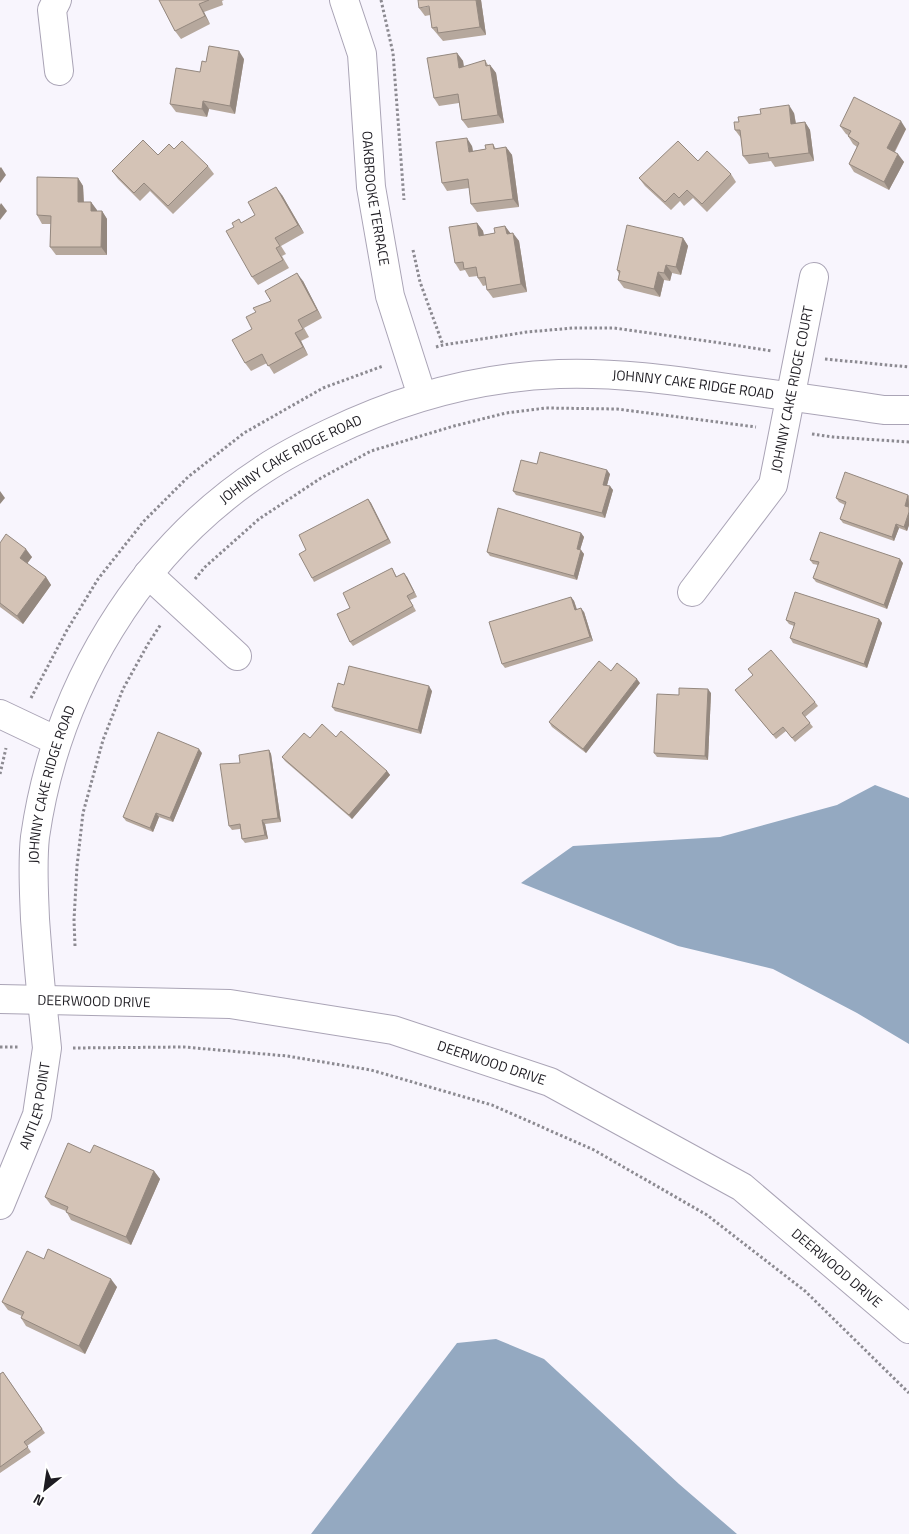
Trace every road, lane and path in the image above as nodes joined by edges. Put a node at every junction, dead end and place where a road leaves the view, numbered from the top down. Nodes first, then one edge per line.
1 (57, 0) edge
2 (344, 0) edge
3 (381, 0) edge
4 (59, 71) dead end
5 (405, 209) dead end
6 (412, 246) dead end
7 (814, 277) dead end
8 (443, 345) junction
9 (798, 356) junction
10 (409, 357) junction
11 (909, 367) edge
12 (422, 396) junction
13 (790, 397) junction
14 (909, 410) edge
15 (784, 430) junction
16 (909, 442) edge
17 (148, 574) junction
18 (692, 592) dead end
19 (177, 601) junction
20 (237, 656) dead end
21 (8, 718) edge
22 (57, 741) junction
23 (0, 774) edge
24 (75, 946) dead end
25 (0, 999) edge
26 (42, 1000) junction
27 (0, 1046) edge
28 (47, 1048) junction
29 (0, 1205) edge
30 (909, 1329) edge
31 (909, 1392) edge

1 - 4 street
2 - 10 street, OAKBROOKE TERRACE
3 - 5 path
6 - 8 path
7 - 9 street, JOHNNY CAKE RIDGE COURT
8 - 9 path
8 - 10 path
9 - 11 path
9 - 13 street, JOHNNY CAKE RIDGE COURT
10 - 12 street, OAKBROOKE TERRACE
10 - 21 path
12 - 13 street, JOHNNY CAKE RIDGE ROAD
12 - 17 street, JOHNNY CAKE RIDGE ROAD
13 - 14 street, JOHNNY CAKE RIDGE ROAD
13 - 15 street, JOHNNY CAKE RIDGE COURT
15 - 16 path
15 - 18 street, JOHNNY CAKE RIDGE COURT
15 - 19 path
17 - 19 street
17 - 22 street, JOHNNY CAKE RIDGE ROAD
19 - 20 street
19 - 24 path
21 - 22 street
21 - 23 path
22 - 26 street, JOHNNY CAKE RIDGE ROAD
25 - 26 street, DEERWOOD DRIVE
26 - 28 street, ANTLER POINT
26 - 30 street, DEERWOOD DRIVE
27 - 28 path
28 - 29 street, ANTLER POINT
28 - 31 path

